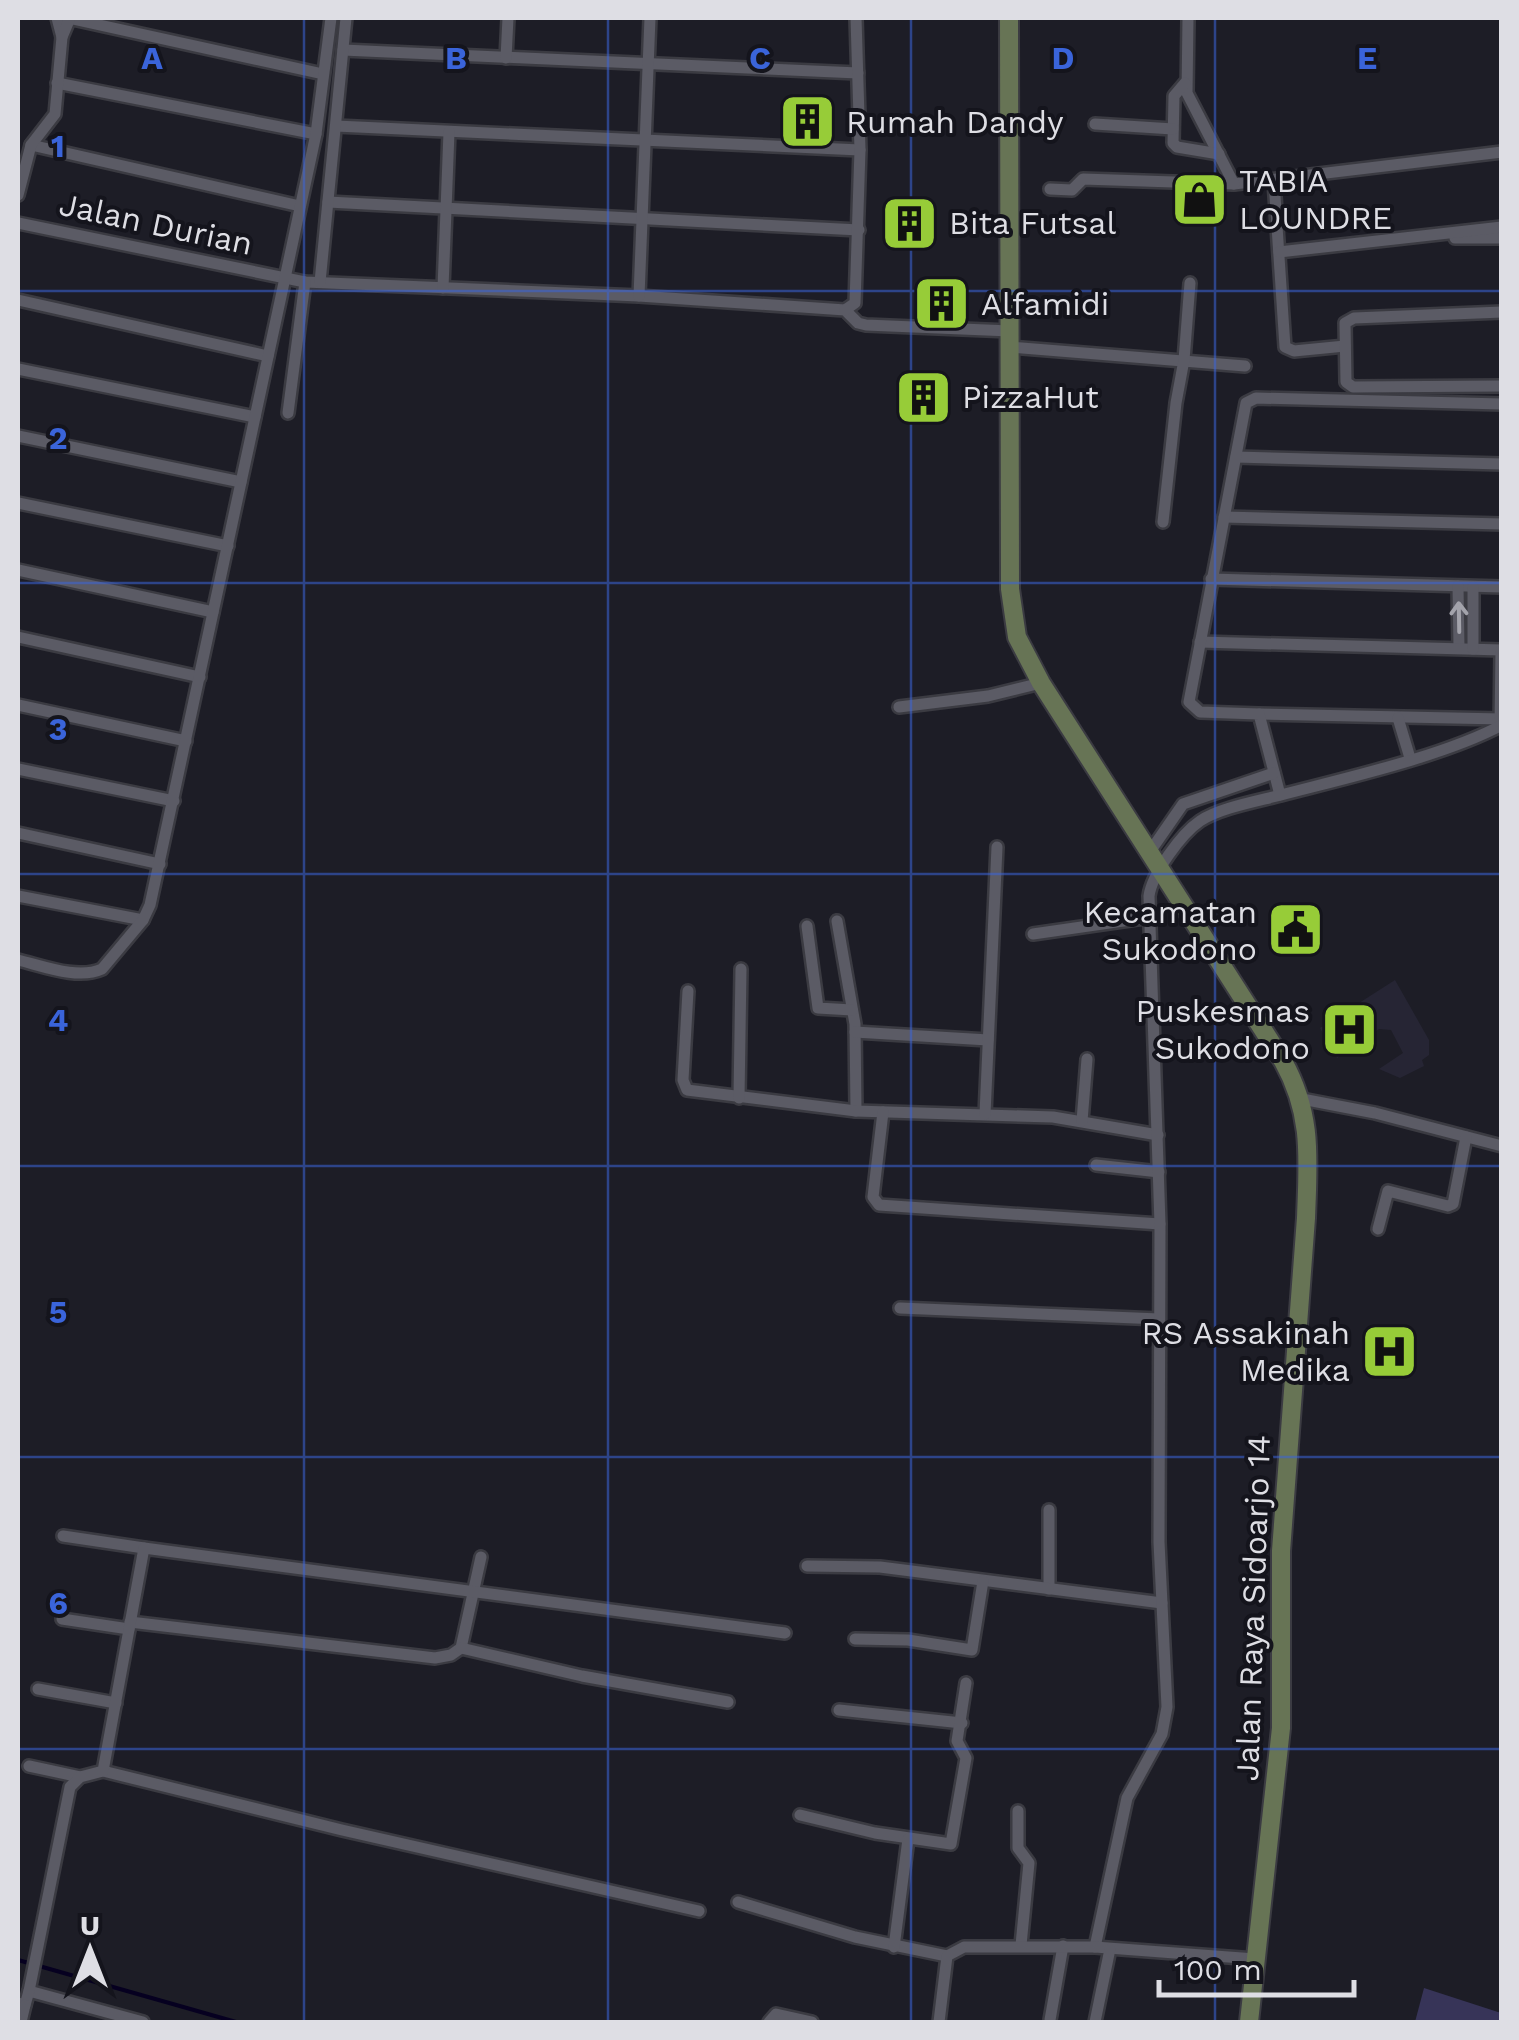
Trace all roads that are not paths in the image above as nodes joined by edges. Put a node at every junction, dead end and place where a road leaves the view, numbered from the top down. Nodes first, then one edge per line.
1 (57, 18) edge
2 (70, 18) edge
3 (330, 18) edge
4 (346, 18) edge
5 (508, 18) edge
6 (650, 18) edge
7 (856, 18) edge
8 (1009, 18) edge
9 (1188, 18) edge
10 (62, 38) junction
11 (343, 50) junction
12 (506, 58) junction
13 (648, 63) junction
14 (858, 73) junction
15 (324, 74) junction
16 (57, 83) junction
17 (1185, 83) junction
18 (1095, 124) dead end
19 (336, 126) junction
20 (1173, 129) junction
21 (449, 132) junction
22 (316, 134) junction
23 (644, 140) junction
24 (31, 145) junction
25 (860, 150) junction
26 (1502, 152) edge
27 (1219, 154) junction
28 (1274, 180) junction
29 (1234, 184) junction
30 (1050, 189) dead end
31 (18, 195) edge
32 (328, 202) junction
33 (300, 206) junction
34 (445, 208) junction
35 (641, 216) junction
36 (18, 223) edge
37 (1502, 227) edge
38 (859, 230) junction
39 (1426, 236) junction
40 (1502, 238) edge
41 (1279, 252) junction
42 (284, 279) junction
43 (305, 282) junction
44 (320, 282) junction
45 (1190, 283) dead end
46 (444, 288) junction
47 (639, 296) junction
48 (18, 300) edge
49 (846, 310) junction
50 (1502, 312) edge
51 (1010, 339) junction
52 (1344, 346) junction
53 (268, 356) junction
54 (1184, 360) junction
55 (1245, 366) dead end
56 (18, 368) edge
57 (1502, 386) edge
58 (1502, 404) edge
59 (288, 413) dead end
60 (255, 417) junction
61 (18, 436) edge
62 (1236, 457) junction
63 (1502, 464) edge
64 (241, 482) junction
65 (18, 503) edge
66 (1224, 517) junction
67 (1163, 522) dead end
68 (1502, 524) edge
69 (228, 546) junction
70 (18, 570) edge
71 (1212, 578) junction
72 (1458, 586) junction
73 (1473, 587) junction
74 (1502, 587) edge
75 (213, 612) junction
76 (18, 637) edge
77 (1200, 642) junction
78 (1466, 649) junction
79 (1501, 650) edge
80 (200, 677) junction
81 (1040, 683) junction
82 (18, 705) edge
83 (898, 707) dead end
84 (1259, 714) junction
85 (1398, 718) junction
86 (1500, 722) edge
87 (186, 741) junction
88 (1410, 758) junction
89 (18, 769) edge
90 (1274, 773) junction
91 (1249, 781) junction
92 (1280, 795) junction
93 (174, 801) junction
94 (1254, 802) junction
95 (1183, 804) junction
96 (1200, 821) junction
97 (18, 832) edge
98 (997, 847) dead end
99 (1154, 862) junction
100 (160, 864) junction
101 (18, 896) edge
102 (1151, 917) junction
103 (143, 920) junction
104 (837, 921) dead end
105 (807, 926) dead end
106 (1034, 934) dead end
107 (18, 960) edge
108 (742, 969) dead end
109 (688, 991) dead end
110 (852, 1010) junction
111 (855, 1032) junction
112 (988, 1040) junction
113 (1086, 1059) dead end
114 (739, 1098) junction
115 (1302, 1099) junction
116 (856, 1111) junction
117 (883, 1112) junction
118 (985, 1114) junction
119 (1082, 1121) junction
120 (1158, 1135) junction
121 (1466, 1137) junction
122 (1502, 1146) edge
123 (1096, 1165) dead end
124 (1159, 1172) junction
125 (1160, 1224) junction
126 (1378, 1229) dead end
127 (900, 1308) dead end
128 (1159, 1319) junction
129 (1049, 1510) dead end
130 (64, 1536) dead end
131 (144, 1548) junction
132 (481, 1556) dead end
133 (806, 1566) dead end
134 (983, 1581) junction
135 (1049, 1589) junction
136 (472, 1593) junction
137 (1162, 1603) junction
138 (62, 1619) dead end
139 (129, 1626) junction
140 (785, 1633) dead end
141 (855, 1639) dead end
142 (461, 1648) junction
143 (966, 1683) dead end
144 (38, 1689) dead end
145 (728, 1702) dead end
146 (116, 1703) junction
147 (839, 1710) dead end
148 (962, 1723) junction
149 (29, 1766) dead end
150 (103, 1771) junction
151 (80, 1776) junction
152 (1018, 1811) dead end
153 (800, 1815) dead end
154 (908, 1838) junction
155 (738, 1902) dead end
156 (698, 1911) dead end
157 (1021, 1945) junction
158 (894, 1946) junction
159 (1063, 1946) junction
160 (1095, 1948) junction
161 (1110, 1948) junction
162 (947, 1956) junction
163 (1256, 1959) junction
164 (30, 1985) junction
165 (22, 2004) edge
166 (1050, 2020) edge
167 (21, 2022) edge
168 (143, 2022) edge
169 (769, 2022) edge
170 (812, 2022) edge
171 (940, 2022) edge
172 (1095, 2022) edge
173 (1249, 2022) edge

1 - 10 street
2 - 10 street
2 - 15 street
3 - 15 street
4 - 11 street
5 - 12 street
6 - 13 street
7 - 14 street
8 - 51 main road, Jalan Raya Sidoarjo 14
9 - 17 street
10 - 16 street
11 - 12 street
11 - 19 street
12 - 13 street
13 - 14 street
13 - 23 street
14 - 25 street
15 - 22 street
16 - 22 street
16 - 24 street
17 - 20 street
17 - 27 street
18 - 20 street
19 - 21 street
19 - 32 street
20 - 27 street
21 - 23 street
21 - 34 street
22 - 33 street
23 - 25 street
23 - 35 street
24 - 31 street
24 - 33 street
25 - 38 street
26 - 28 street
27 - 29 street
28 - 29 street
28 - 41 street
29 - 30 street
32 - 34 street
32 - 44 street
33 - 42 street
34 - 35 street
34 - 46 street
35 - 38 street
35 - 47 street
36 - 42 street, Jalan Durian
37 - 39 street
38 - 49 street
39 - 40 street
39 - 41 street
41 - 52 street
42 - 43 street, Jalan Durian
42 - 53 street
43 - 44 street, Jalan Durian
43 - 59 street
44 - 46 street, Jalan Durian
45 - 54 street
46 - 47 street, Jalan Durian
47 - 49 street, Jalan Durian
48 - 53 street
49 - 51 street, Jalan Durian
50 - 52 street
51 - 54 street, Jalan Durian
51 - 81 main road, Jalan Raya Sidoarjo 14
52 - 57 street
53 - 60 street
54 - 55 street, Jalan Durian
54 - 67 street
56 - 60 street
58 - 62 street
60 - 64 street
61 - 64 street
62 - 63 street
62 - 66 street
64 - 69 street
65 - 69 street
66 - 68 street
66 - 71 street
69 - 75 street
70 - 75 street
71 - 72 street
71 - 77 street
72 - 73 street
78 -> 72 street
73 - 74 street
73 - 78 street
75 - 80 street
76 - 80 street
77 - 78 street
77 - 84 street
78 - 79 street
79 - 86 street
80 - 87 street
81 - 83 street
81 - 99 main road, Jalan Raya Sidoarjo 14
82 - 87 street
84 - 85 street
84 - 90 street
85 - 86 street
85 - 88 street
86 - 88 street
87 - 93 street
88 - 92 street
89 - 93 street
90 - 91 street
90 - 92 street
91 - 94 street
91 - 95 street
92 - 94 street
93 - 100 street
94 - 96 street
95 - 96 street
95 - 99 street
96 - 99 street
97 - 100 street
98 - 112 street
99 - 102 street
99 - 115 main road, Jalan Raya Sidoarjo 14
100 - 103 street
101 - 103 street
102 - 106 street
102 - 120 street
103 - 107 street
104 - 110 street
105 - 110 street
108 - 114 street
109 - 114 street
110 - 111 street
111 - 112 street
111 - 116 street
112 - 118 street
113 - 119 street
114 - 116 street
115 - 121 street
115 - 163 main road, Jalan Raya Sidoarjo 14
116 - 117 street
117 - 118 street
117 - 125 street
118 - 119 street
119 - 120 street
120 - 124 street
121 - 122 street
121 - 126 street
123 - 124 street
124 - 125 street
125 - 128 street
127 - 128 street
128 - 137 street
129 - 135 street
130 - 131 street
131 - 136 street
131 - 139 street
132 - 136 street
133 - 134 street
134 - 135 street
134 - 141 street
135 - 137 street
136 - 140 street
136 - 142 street
137 - 160 street
138 - 139 street
139 - 142 street
139 - 146 street
142 - 145 street
143 - 148 street
144 - 146 street
146 - 150 street
147 - 148 street
148 - 154 street
149 - 151 street
150 - 151 street
150 - 156 street
151 - 164 street
152 - 157 street
153 - 154 street
154 - 158 street
155 - 158 street
157 - 159 street
157 - 162 street
158 - 162 street
159 - 160 street
159 - 166 street
160 - 161 street
161 - 163 street
161 - 172 street
162 - 171 street
163 - 173 main road, Jalan Raya Sidoarjo 14
164 - 165 street
164 - 168 street
165 - 167 street
169 - 170 street

